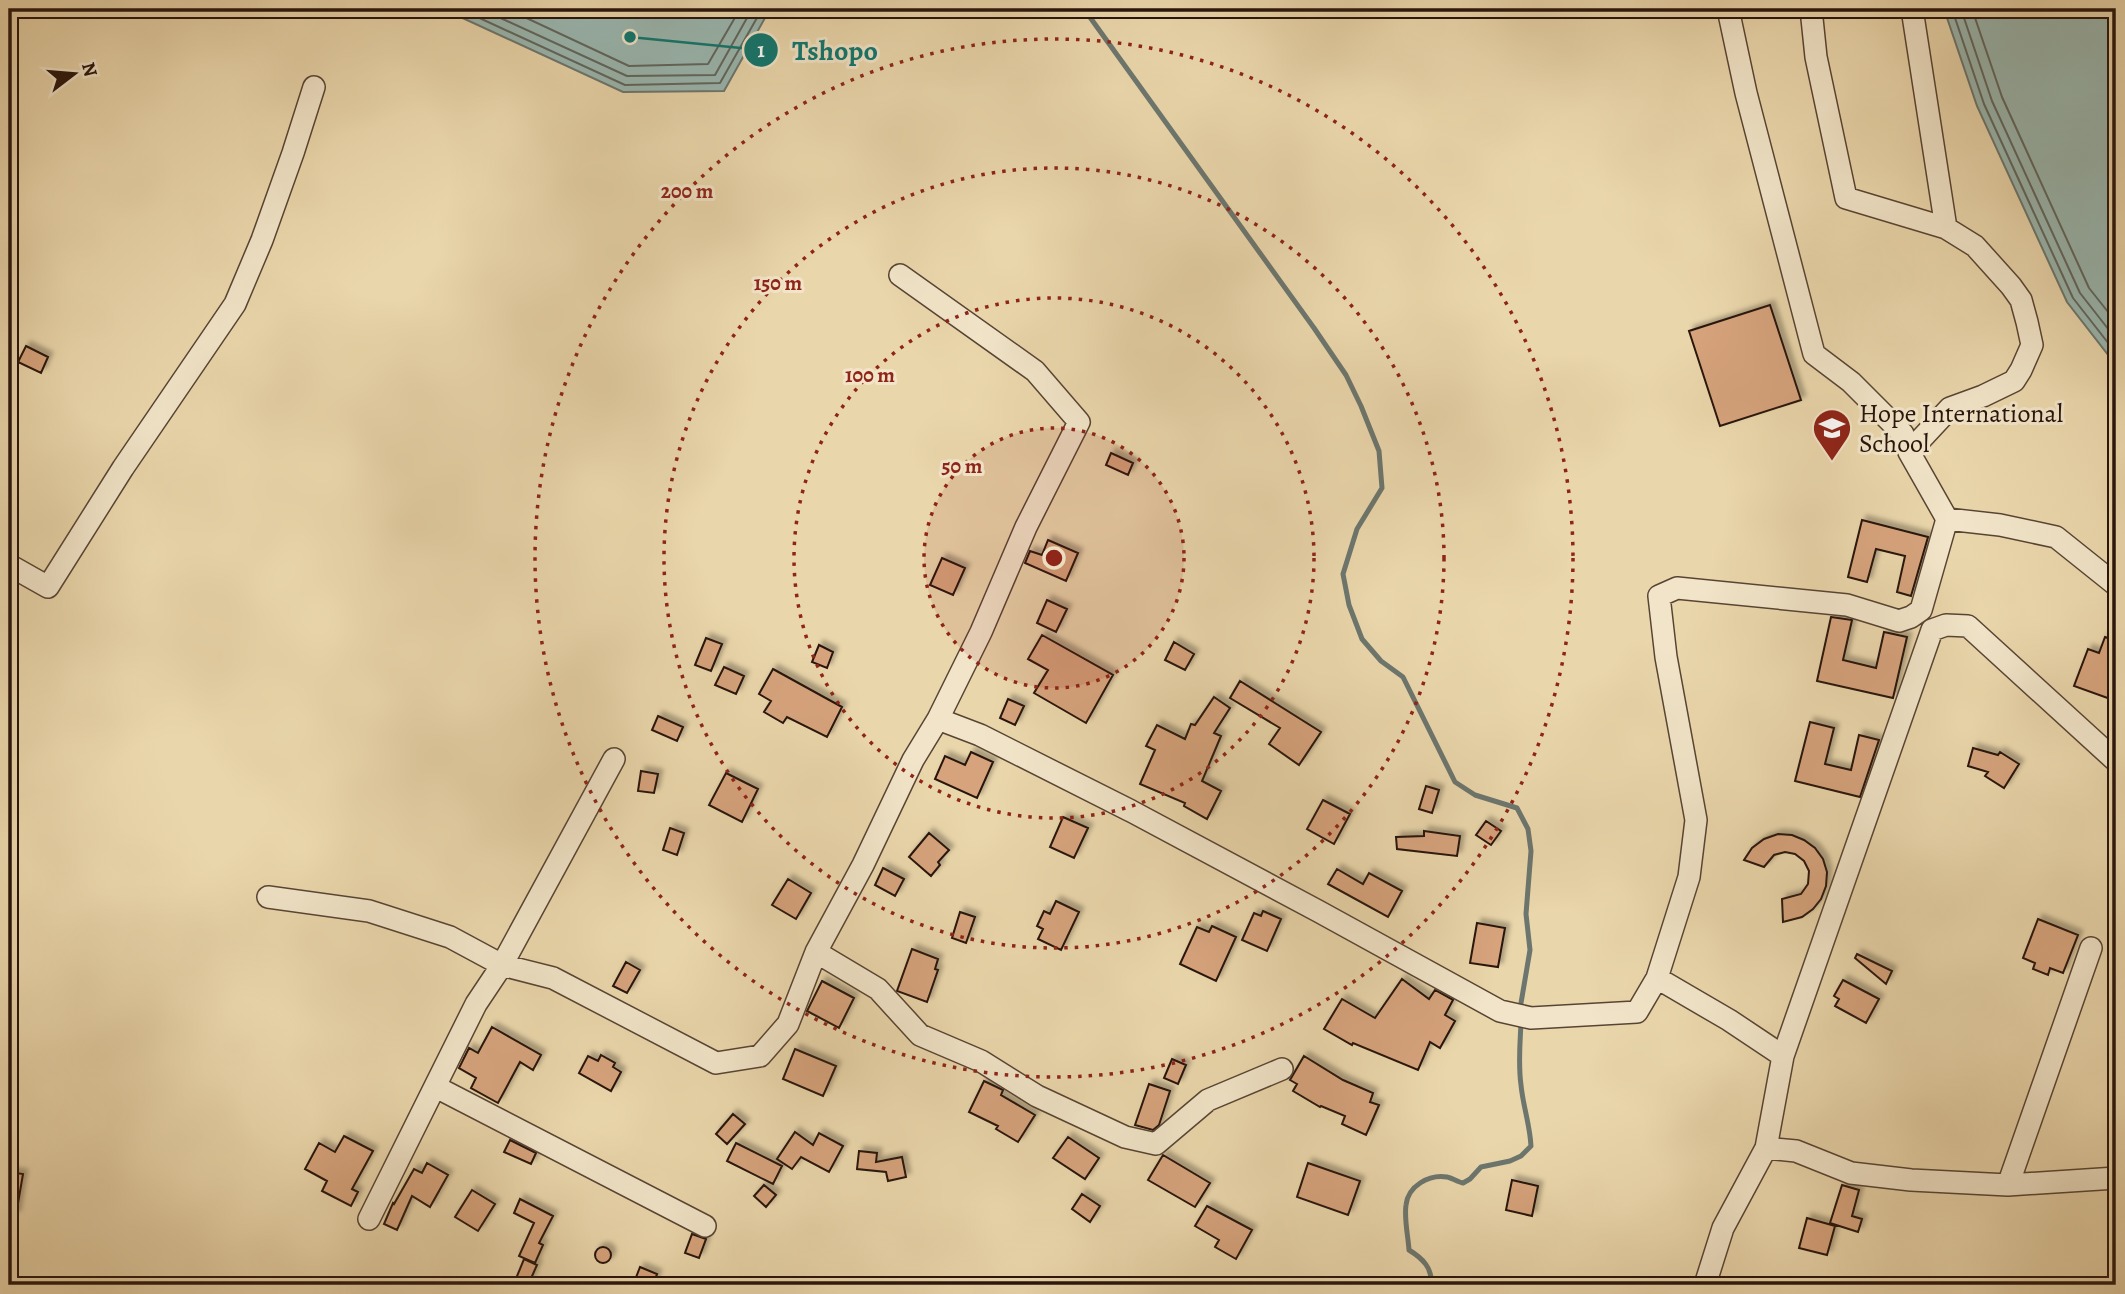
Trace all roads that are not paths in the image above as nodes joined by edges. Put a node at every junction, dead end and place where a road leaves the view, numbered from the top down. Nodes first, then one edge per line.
1 (1728, 9) edge
2 (1811, 9) edge
3 (1912, 9) edge
4 (314, 87) dead end
5 (1946, 228) junction
6 (900, 275) dead end
7 (1909, 452) junction
8 (1947, 519) junction
9 (9, 565) edge
10 (2116, 584) edge
11 (938, 719) junction
12 (614, 759) dead end
13 (2116, 761) edge
14 (268, 897) dead end
15 (2091, 948) dead end
16 (816, 952) junction
17 (502, 965) junction
18 (1657, 978) junction
19 (1783, 1056) junction
20 (1282, 1069) dead end
21 (436, 1087) junction
22 (1766, 1148) junction
23 (2116, 1178) edge
24 (2008, 1185) junction
25 (369, 1219) dead end
26 (705, 1226) dead end
27 (1706, 1285) edge

1 - 7 street
2 - 5 street
3 - 5 street
4 - 9 street
5 - 7 street
6 - 11 street
7 - 8 street
8 - 10 street
8 - 18 street
11 - 16 street
11 - 18 street
12 - 17 street
13 - 19 street
14 - 17 street
15 - 24 street
16 - 17 street
16 - 20 street
17 - 21 street
18 - 19 street
19 - 22 street
21 - 25 street
21 - 26 street
22 - 24 street
22 - 27 street
23 - 24 street

